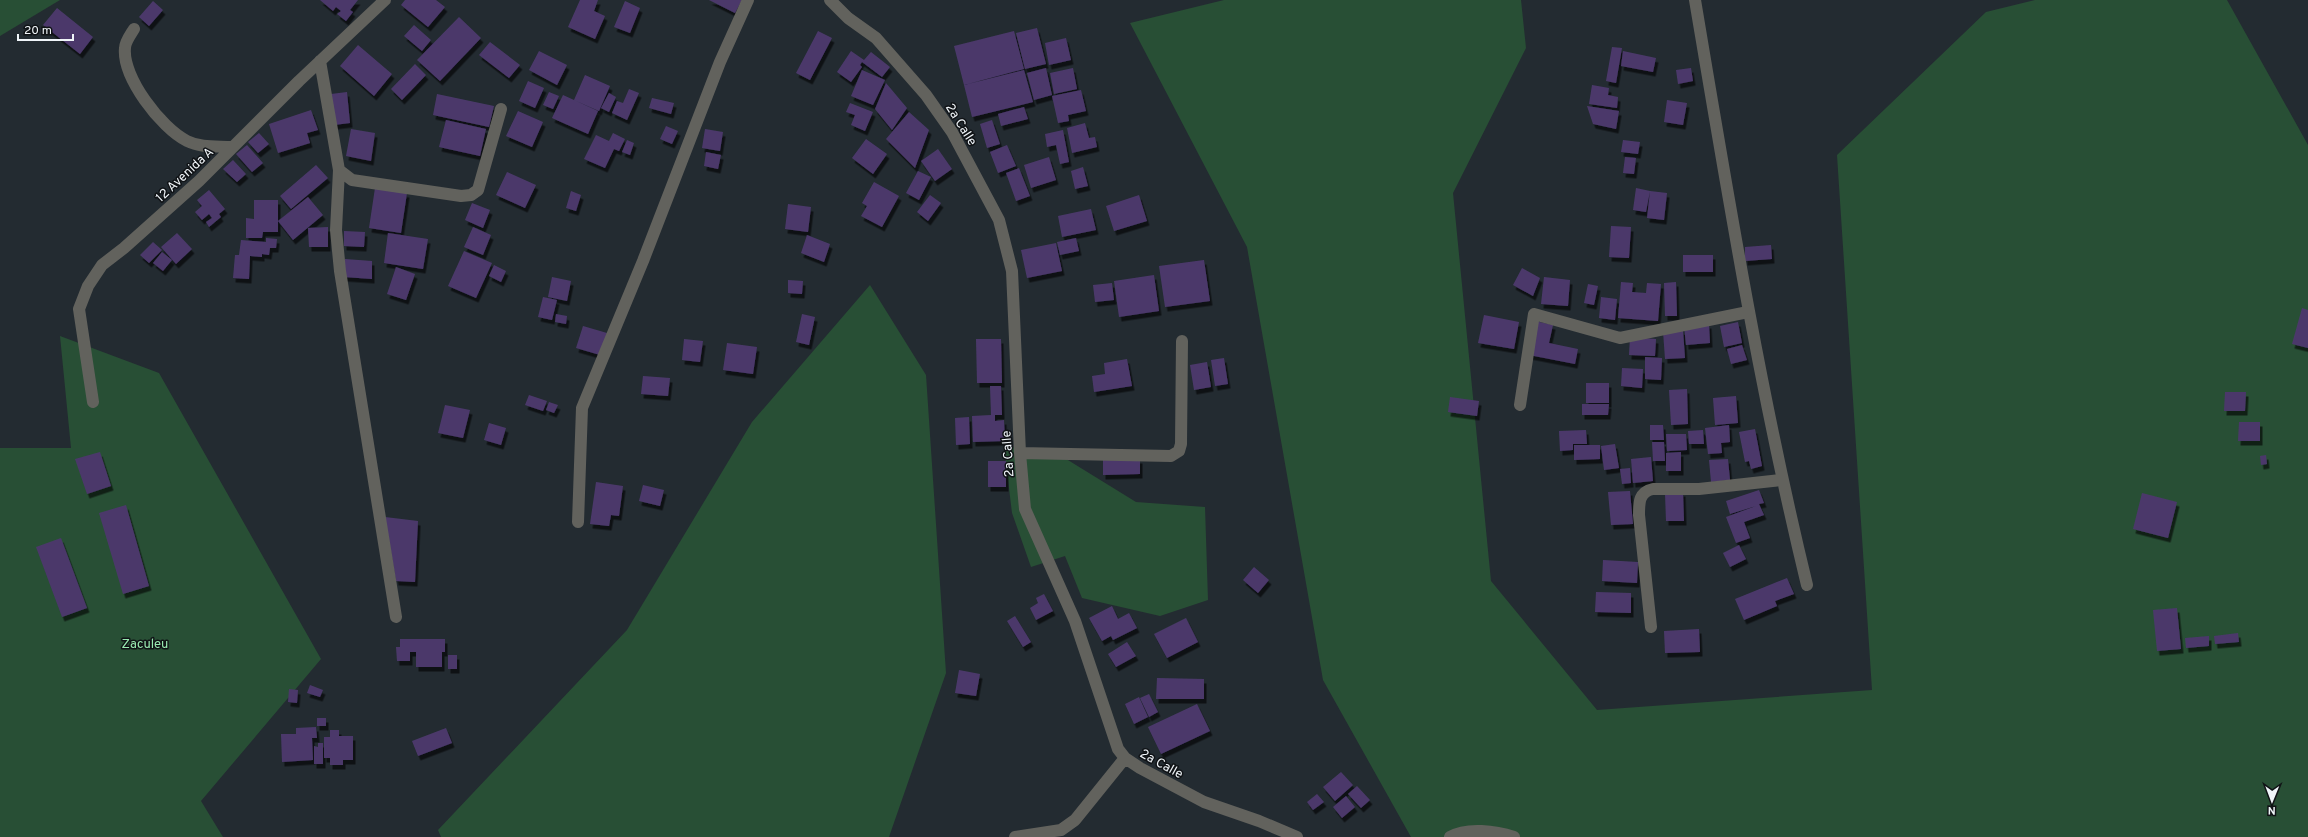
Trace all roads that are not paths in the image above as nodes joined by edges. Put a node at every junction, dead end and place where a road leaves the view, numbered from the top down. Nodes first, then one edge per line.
1 (384, 0) edge
2 (748, 0) edge
3 (830, 0) edge
4 (1695, 0) edge
5 (134, 29) dead end
6 (320, 61) junction
7 (501, 109) dead end
8 (232, 147) junction
9 (339, 170) junction
10 (1748, 312) junction
11 (1182, 341) dead end
12 (93, 402) dead end
13 (1520, 406) dead end
14 (1020, 453) junction
15 (1781, 480) junction
16 (578, 522) dead end
17 (1807, 585) dead end
18 (396, 617) dead end
19 (1651, 626) dead end
20 (1126, 758) junction
21 (1015, 837) edge
22 (1297, 837) edge
23 (1450, 837) edge
24 (1514, 837) edge

1 - 6 street, 12 Avenida A
2 - 16 street
3 - 14 street, 2a Calle
4 - 10 street
5 - 8 street
6 - 8 street, 12 Avenida A
6 - 9 street
7 - 9 street
8 - 12 street, 12 Avenida A
9 - 18 street
10 - 13 street
10 - 15 street
11 - 14 street
14 - 20 street, 2a Calle
15 - 17 street
15 - 19 street
20 - 21 street
20 - 22 street, 2a Calle
23 - 24 street

